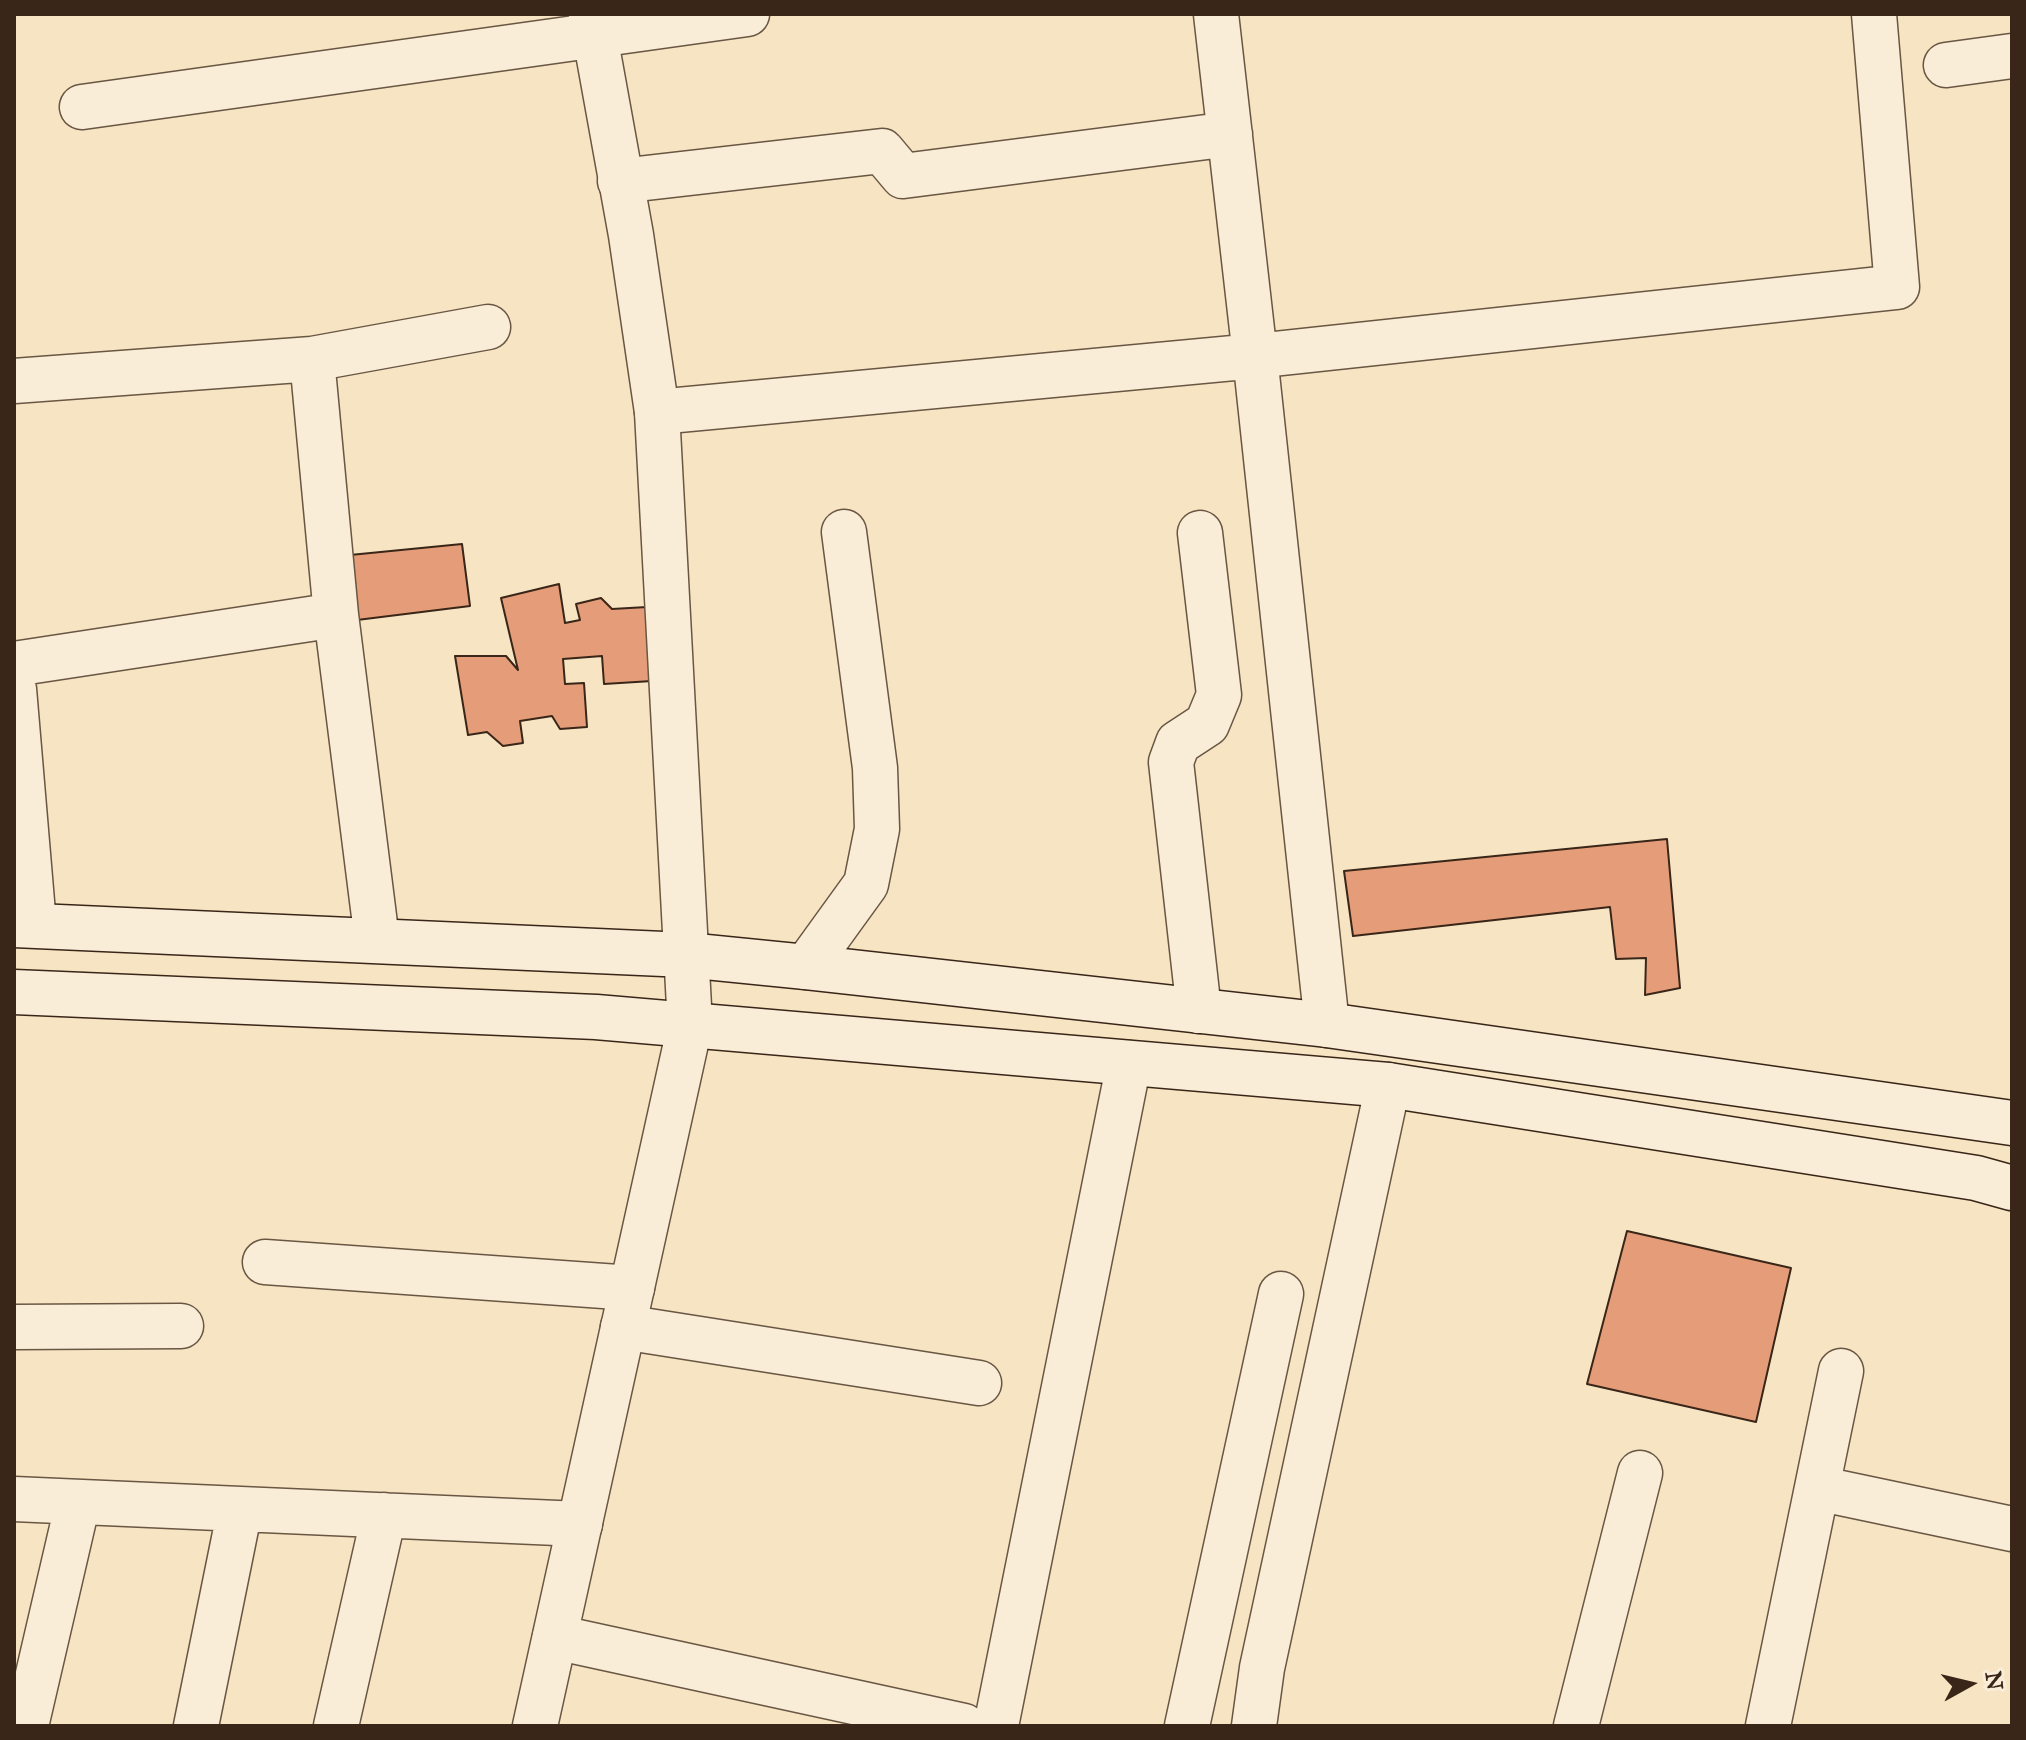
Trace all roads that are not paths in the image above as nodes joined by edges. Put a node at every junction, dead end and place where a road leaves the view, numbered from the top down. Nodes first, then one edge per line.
1 (747, 14) edge
2 (1216, 14) edge
3 (1874, 14) edge
4 (592, 25) edge
5 (2012, 56) edge
6 (1946, 65) dead end
7 (82, 107) dead end
8 (1230, 134) junction
9 (620, 181) junction
10 (488, 327) dead end
11 (1255, 356) junction
12 (312, 359) junction
13 (14, 381) edge
14 (657, 412) junction
15 (844, 532) dead end
16 (1200, 533) dead end
17 (336, 615) junction
18 (14, 664) edge
19 (14, 689) edge
20 (24, 925) edge
21 (377, 940) junction
22 (686, 955) junction
23 (806, 967) junction
24 (14, 992) edge
25 (1199, 1011) junction
26 (690, 1025) junction
27 (1327, 1025) junction
28 (1129, 1063) junction
29 (1388, 1085) junction
30 (2012, 1123) edge
31 (2012, 1188) edge
32 (265, 1262) dead end
33 (1281, 1294) dead end
34 (628, 1307) junction
35 (181, 1326) dead end
36 (14, 1327) edge
37 (1841, 1371) dead end
38 (979, 1383) dead end
39 (1640, 1473) dead end
40 (1817, 1488) junction
41 (14, 1499) edge
42 (78, 1502) junction
43 (240, 1509) junction
44 (384, 1515) junction
45 (580, 1524) junction
46 (2012, 1529) edge
47 (555, 1637) junction
48 (26, 1726) edge
49 (196, 1726) edge
50 (336, 1726) edge
51 (535, 1726) edge
52 (964, 1726) edge
53 (996, 1726) edge
54 (1187, 1726) edge
55 (1254, 1726) edge
56 (1576, 1726) edge
57 (1768, 1726) edge

1 - 4 street
2 - 8 street
3 - 11 street
4 - 7 street
4 - 9 street
5 - 6 street
8 - 9 street
8 - 11 street
9 - 14 street
10 - 12 street
11 - 14 street
11 - 27 street
12 - 13 street
12 - 17 street
14 - 22 street
15 - 23 street
16 - 25 street
17 - 18 street
17 - 21 street
19 - 20 street
20 - 21 street
21 - 22 street
22 - 23 street
22 - 26 street
23 - 25 street
24 - 26 street
25 - 27 street
26 - 28 street
26 - 34 street
27 - 30 street
28 - 29 street
28 - 53 street
29 - 31 street
29 - 55 street
32 - 34 street
33 - 54 street
34 - 38 street
34 - 45 street
35 - 36 street
37 - 40 street
39 - 56 street
40 - 46 street
40 - 57 street
41 - 42 street
42 - 43 street
42 - 48 street
43 - 44 street
43 - 49 street
44 - 45 street
44 - 50 street
45 - 47 street
47 - 51 street
47 - 52 street

